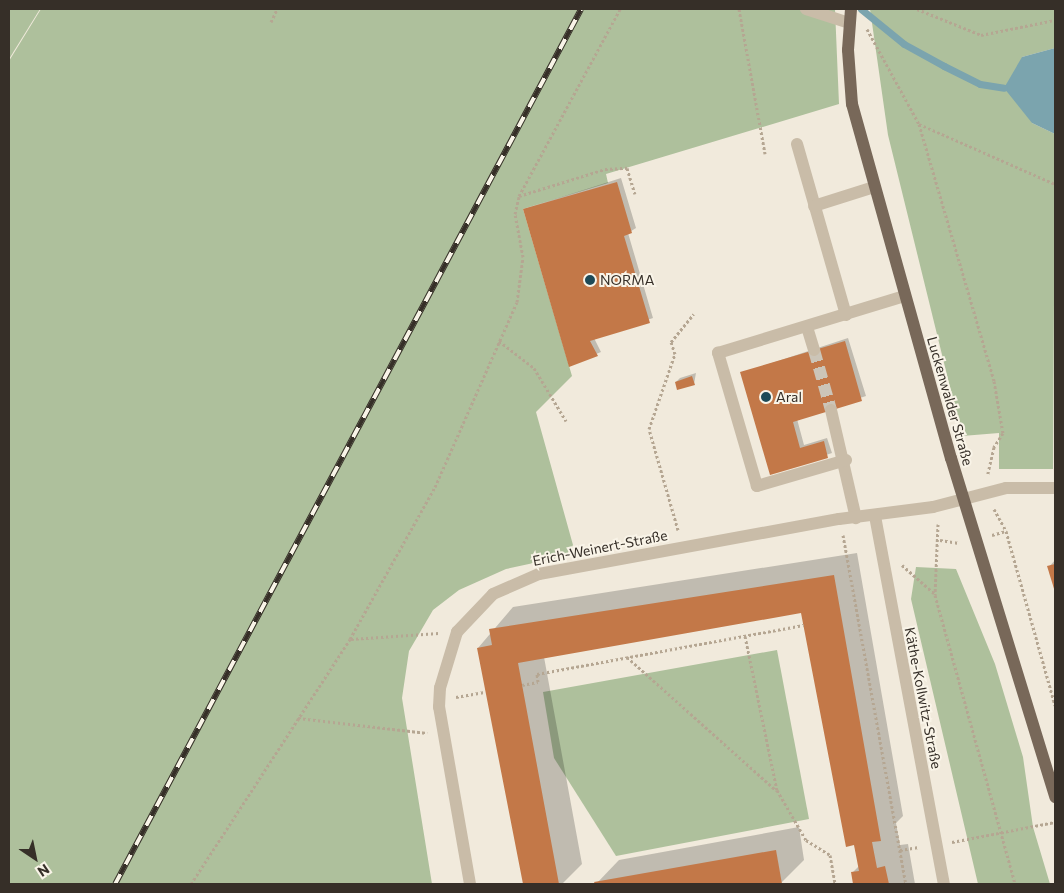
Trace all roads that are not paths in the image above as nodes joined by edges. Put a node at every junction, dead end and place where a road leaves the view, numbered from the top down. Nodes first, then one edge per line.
1 (806, 9) edge
2 (850, 17) edge
3 (797, 144) dead end
4 (874, 187) junction
5 (814, 206) junction
6 (904, 296) junction
7 (846, 315) junction
8 (807, 326) junction
9 (814, 350) tunnel mouth
10 (831, 410) tunnel mouth
11 (846, 460) junction
12 (1055, 488) edge
13 (964, 499) junction
14 (875, 516) junction
15 (856, 518) junction
16 (1055, 796) edge
17 (470, 884) edge
18 (944, 884) edge

1 - 2 street
2 - 4 main road, Luckenwalder Straße
3 - 5 street
4 - 5 street
4 - 6 main road, Luckenwalder Straße
5 - 7 street
6 - 7 street
6 - 13 main road, Luckenwalder Straße
7 - 8 street
8 - 9 street
8 - 11 street
10 - 11 street
11 - 15 street
12 - 13 street, Erich-Weinert-Straße
13 - 14 street, Erich-Weinert-Straße
13 - 16 main road, Luckenwalder Straße
14 - 15 street, Erich-Weinert-Straße
14 - 18 street, Käthe-Kollwitz-Straße
15 - 17 street, Erich-Weinert-Straße

